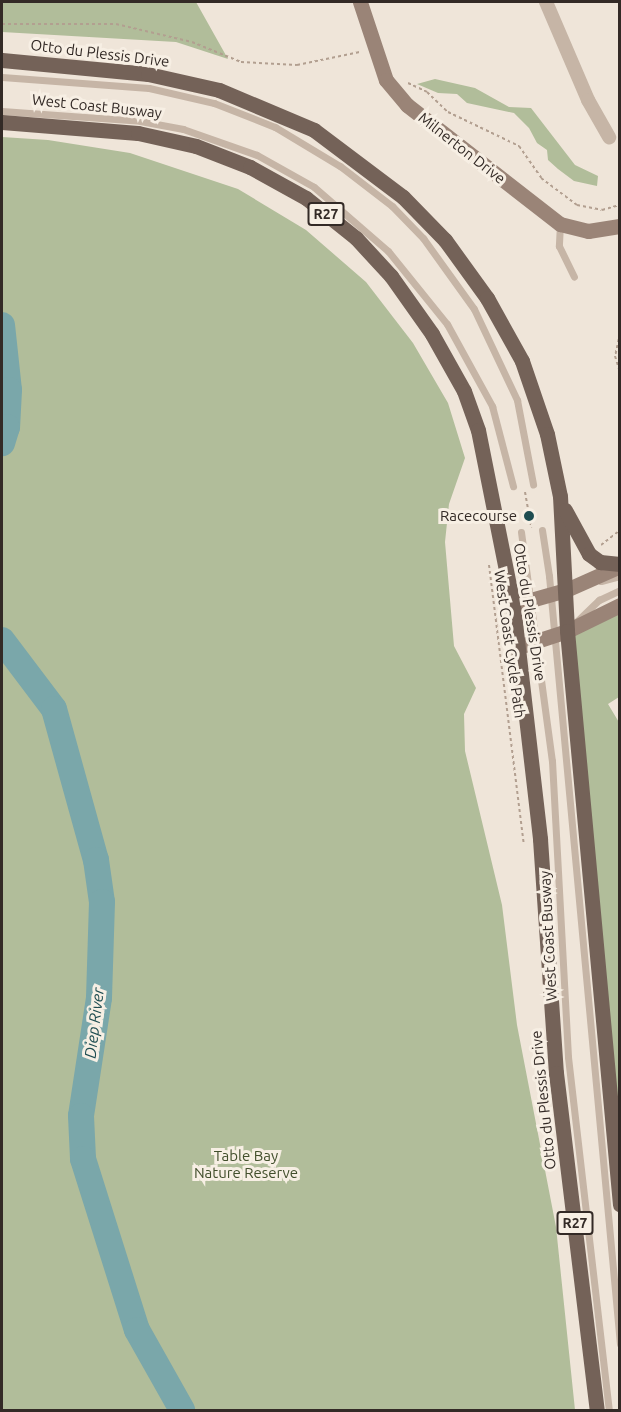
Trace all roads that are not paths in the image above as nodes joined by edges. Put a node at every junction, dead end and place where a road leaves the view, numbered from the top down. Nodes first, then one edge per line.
1 (360, 2) edge
2 (546, 2) edge
3 (2, 60) edge
4 (2, 76) edge
5 (2, 111) edge
6 (38, 118) junction
7 (2, 122) edge
8 (609, 137) dead end
9 (560, 224) junction
10 (620, 226) edge
11 (574, 277) dead end
12 (533, 484) dead end
13 (513, 486) dead end
14 (560, 496) junction
15 (542, 530) dead end
16 (521, 532) dead end
17 (620, 565) edge
18 (620, 576) edge
19 (566, 590) junction
20 (620, 590) edge
21 (550, 594) junction
22 (520, 603) junction
23 (620, 605) edge
24 (560, 633) junction
25 (536, 640) junction
26 (518, 647) junction
27 (620, 1205) edge
28 (620, 1344) edge
29 (597, 1410) edge
30 (609, 1410) edge

1 - 9 street, Milnerton Drive
2 - 8 street
3 - 14 main road, Otto du Plessis Drive
4 - 12 lane, West Coast Busway
5 - 6 lane, West Coast Busway
6 - 7 main road, Otto du Plessis Drive / R27
6 - 13 lane, West Coast Busway
6 - 22 main road, Otto du Plessis Drive / R27
9 - 10 street, Milnerton Drive
9 - 11 lane
14 - 17 main road
14 - 19 main road, Otto du Plessis Drive
15 - 21 lane
16 - 22 lane, West Coast Busway
17 - 19 street
18 - 19 lane
19 - 21 street
19 - 24 main road, Otto du Plessis Drive
20 - 24 lane
21 - 22 street
21 - 24 lane
22 - 25 lane, West Coast Busway
22 - 26 main road, Otto du Plessis Drive / R27
23 - 24 street
24 - 25 street
24 - 27 main road, Otto du Plessis Drive
24 - 28 lane
25 - 26 street
25 - 30 lane, West Coast Busway
26 - 29 main road, Otto du Plessis Drive / R27

